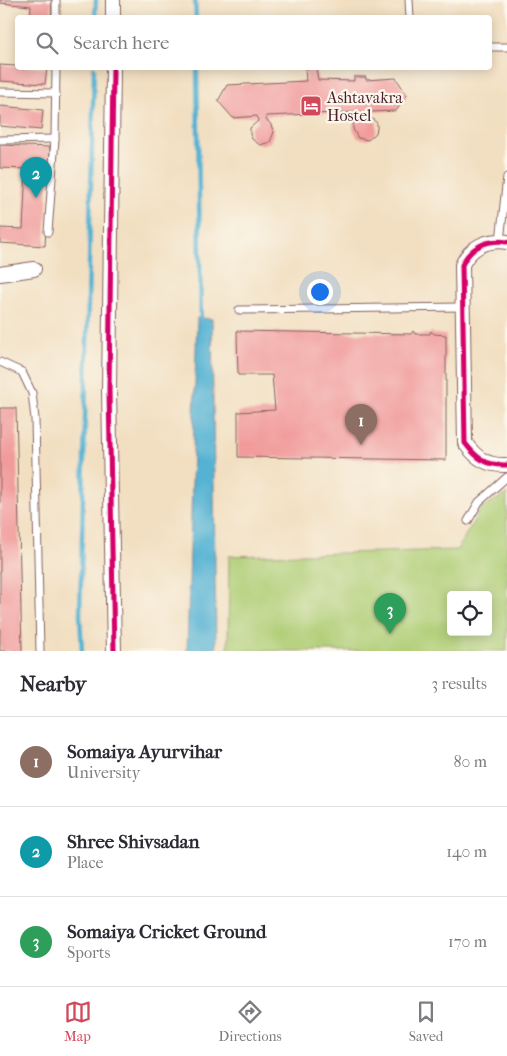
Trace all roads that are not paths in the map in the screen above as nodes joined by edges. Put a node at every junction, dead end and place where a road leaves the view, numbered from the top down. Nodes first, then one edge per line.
1 (56, 0) edge
2 (114, 0) edge
3 (409, 0) edge
4 (56, 15) edge
5 (113, 15) edge
6 (410, 15) edge
7 (492, 47) edge
8 (507, 47) edge
9 (56, 70) edge
10 (113, 70) edge
11 (0, 92) edge
12 (56, 94) junction
13 (55, 139) junction
14 (0, 140) edge
15 (507, 177) edge
16 (48, 232) dead end
17 (504, 241) edge
18 (34, 269) dead end
19 (0, 274) edge
20 (462, 307) junction
21 (239, 310) dead end
22 (0, 362) edge
23 (507, 465) edge
24 (507, 477) edge
25 (468, 521) dead end
26 (40, 651) edge
27 (114, 651) edge

1 - 4 lane
2 - 5 street
3 - 6 lane
7 - 8 lane
9 - 12 lane
10 - 27 street
11 - 12 lane
12 - 13 lane
13 - 14 lane
13 - 16 lane
15 - 17 lane
17 - 20 street
18 - 19 street
20 - 21 lane
20 - 23 street
22 - 26 lane
24 - 25 lane

